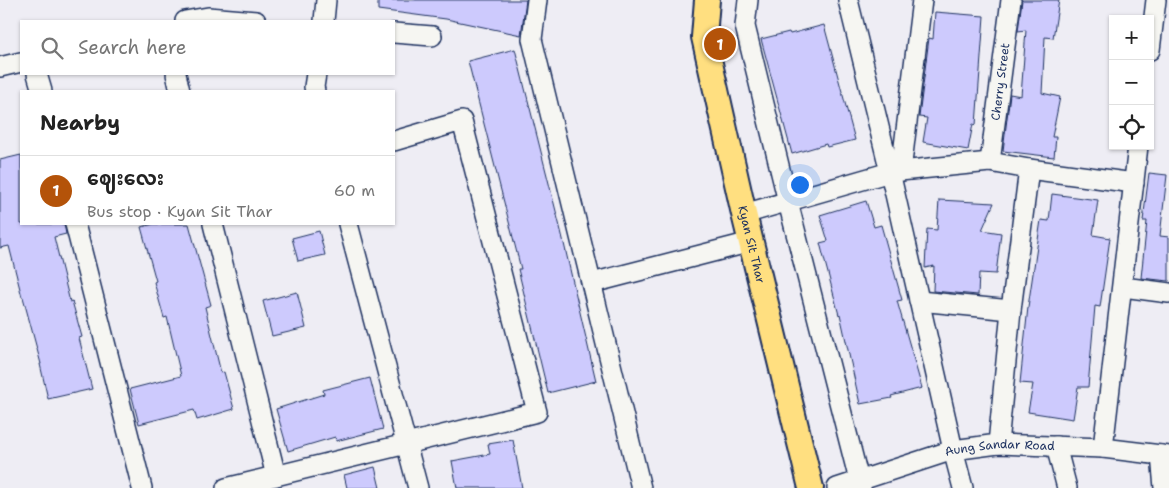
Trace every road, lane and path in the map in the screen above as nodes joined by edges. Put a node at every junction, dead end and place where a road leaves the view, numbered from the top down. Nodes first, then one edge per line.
1 (326, 0) edge
2 (537, 0) edge
3 (707, 0) edge
4 (748, 0) edge
5 (848, 0) edge
6 (922, 0) edge
7 (1010, 0) edge
8 (1156, 0) edge
9 (1154, 17) edge
10 (191, 20) edge
11 (244, 20) edge
12 (324, 20) edge
13 (395, 33) edge
14 (432, 36) dead end
15 (20, 62) edge
16 (0, 67) edge
17 (37, 75) edge
18 (176, 75) edge
19 (316, 75) edge
20 (42, 90) edge
21 (180, 90) edge
22 (315, 90) edge
23 (395, 141) edge
24 (1138, 150) edge
25 (990, 162) junction
26 (1028, 169) junction
27 (895, 172) junction
28 (1134, 183) junction
29 (788, 202) junction
30 (744, 214) junction
31 (75, 225) edge
32 (213, 225) edge
33 (348, 225) edge
34 (750, 242) junction
35 (592, 283) junction
36 (1122, 287) junction
37 (1169, 293) edge
38 (919, 301) junction
39 (1011, 310) junction
40 (998, 444) junction
41 (406, 445) junction
42 (1056, 446) junction
43 (1103, 448) junction
44 (953, 450) junction
45 (1165, 456) edge
46 (276, 476) junction
47 (860, 484) edge
48 (142, 488) edge
49 (226, 488) edge
50 (418, 488) edge
51 (641, 488) edge
52 (811, 488) edge
53 (837, 488) edge
54 (963, 488) edge
55 (1067, 488) edge
56 (1164, 488) edge

1 - 12 street
2 - 35 street
3 - 30 main road, Kyan Sit Thar
4 - 29 street
5 - 27 street
6 - 27 street
7 - 25 street, Cherry Street
8 - 9 street
10 - 11 street
13 - 14 street
15 - 16 street
17 - 20 street
18 - 21 street
19 - 22 street
23 - 41 street
24 - 28 street
25 - 26 street
25 - 27 street
26 - 28 street
26 - 39 street
27 - 29 street
27 - 38 street
28 - 36 street
29 - 30 street
29 - 47 street
30 - 34 main road, Kyan Sit Thar
31 - 48 street
32 - 46 street
33 - 41 street
34 - 35 street
34 - 52 main road, Kyan Sit Thar
35 - 51 street
36 - 37 street
36 - 43 street
38 - 39 street
38 - 44 street
39 - 40 street
40 - 42 street, Aung Sandar Road
40 - 44 street, Aung Sandar Road
41 - 46 street
41 - 50 street
42 - 43 street, Aung Sandar Road
42 - 55 street
43 - 45 street, Aung Sandar Road
44 - 47 street, Aung Sandar Road
44 - 54 street
45 - 56 street
46 - 49 street
47 - 53 street, Aung Sandar Road

